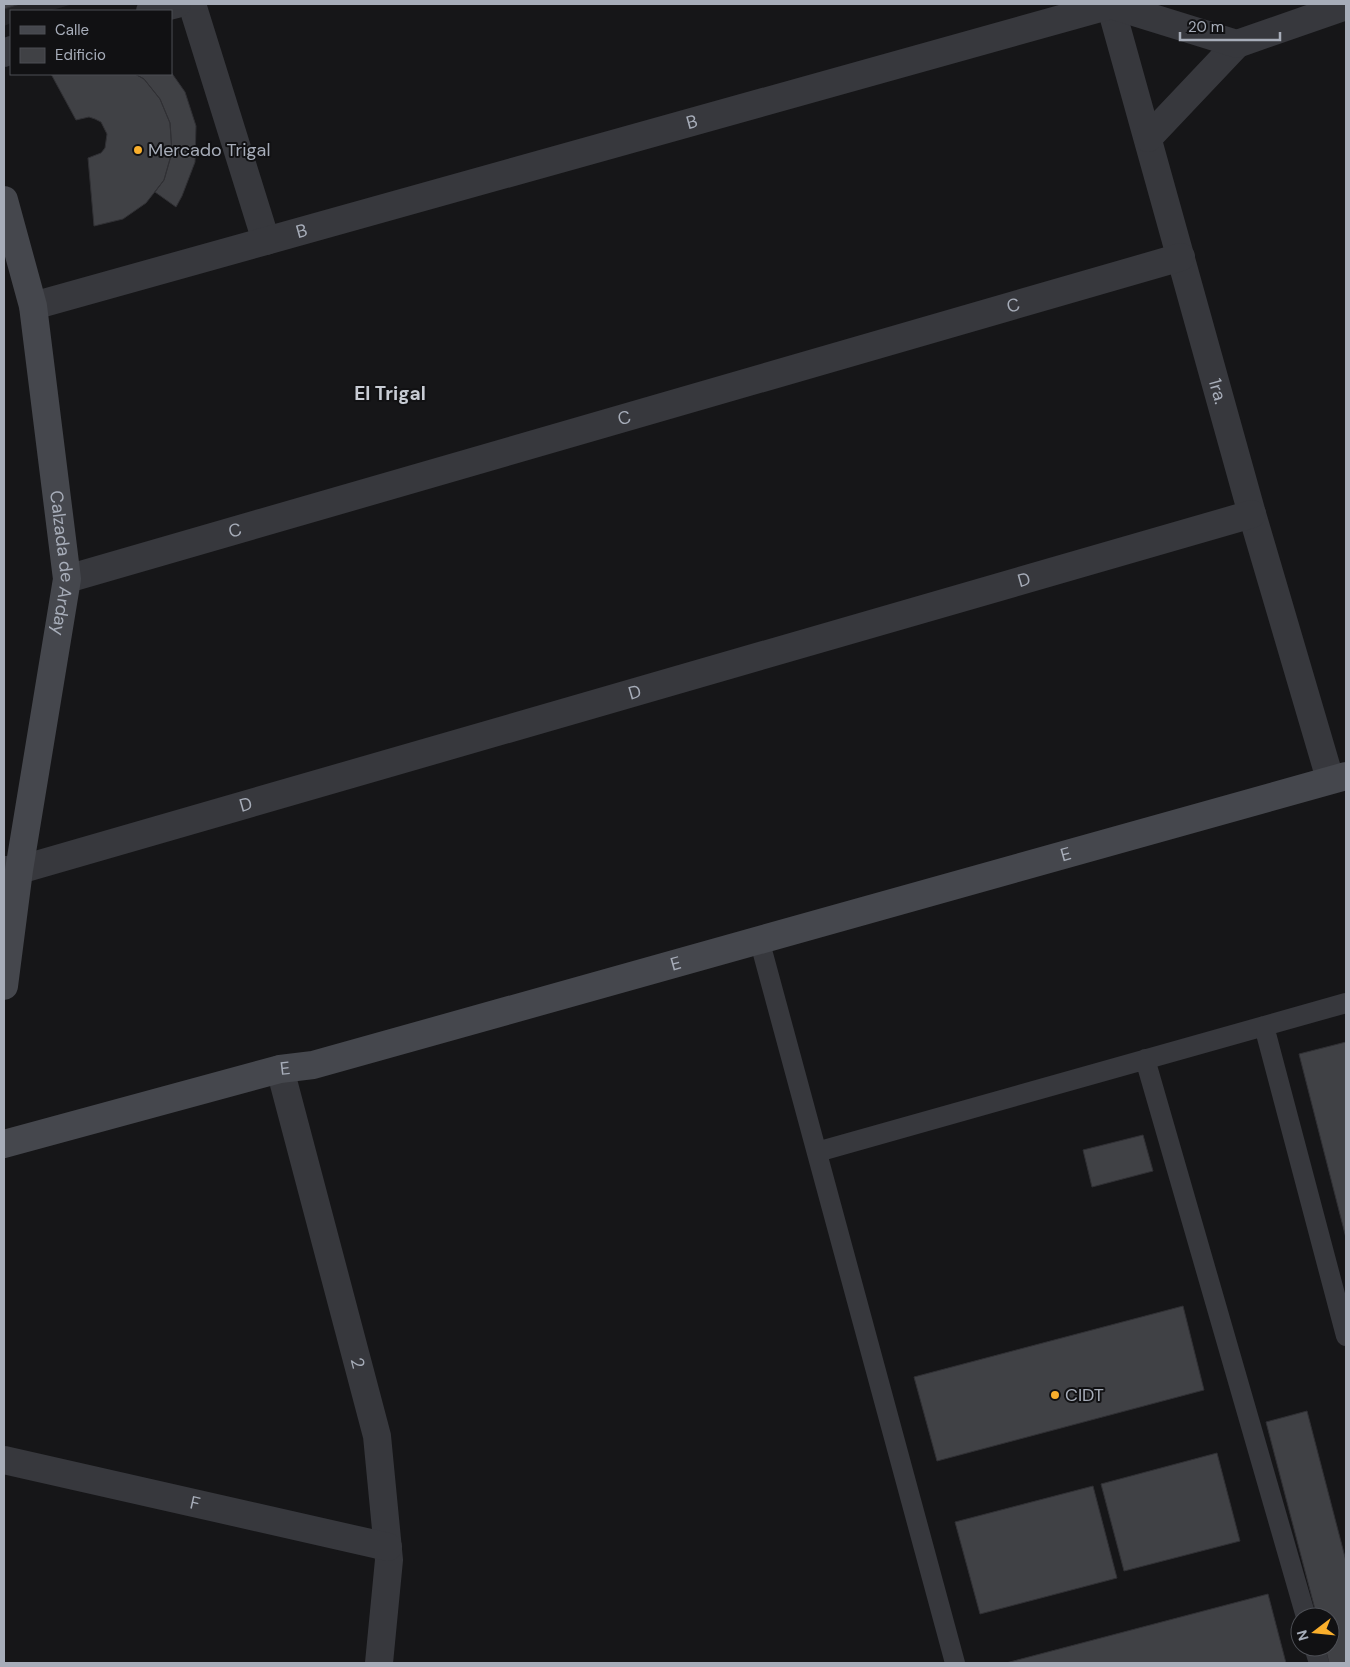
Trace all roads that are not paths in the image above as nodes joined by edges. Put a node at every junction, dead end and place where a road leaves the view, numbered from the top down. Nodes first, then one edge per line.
1 (177, 4) edge
2 (192, 4) edge
3 (1111, 4) edge
4 (1346, 6) edge
5 (154, 10) edge
6 (1237, 44) junction
7 (1148, 138) junction
8 (4, 200) edge
9 (266, 241) junction
10 (1181, 257) junction
11 (33, 306) junction
12 (1252, 514) junction
13 (67, 579) junction
14 (1338, 778) edge
15 (12, 870) edge
16 (760, 939) junction
17 (4, 986) edge
18 (1346, 1002) edge
19 (1264, 1026) junction
20 (1145, 1059) junction
21 (280, 1069) junction
22 (4, 1144) edge
23 (817, 1152) junction
24 (1346, 1336) edge
25 (4, 1460) edge
26 (388, 1547) junction
27 (1303, 1607) edge
28 (379, 1663) edge
29 (955, 1663) edge

1 - 5 street
2 - 9 street
3 - 6 street
3 - 7 street, 1ra.
3 - 9 street, B
4 - 6 street
6 - 7 street
7 - 10 street, 1ra.
8 - 11 street, Calzada de Arday
9 - 11 street, B
10 - 12 street, 1ra.
10 - 13 street, C
11 - 13 street, Calzada de Arday
12 - 14 street, 1ra.
12 - 15 street, D
13 - 15 street, Calzada de Arday
14 - 16 street, E
15 - 17 street, Calzada de Arday
16 - 21 street, E
16 - 23 lane
18 - 19 lane
19 - 20 lane
19 - 24 lane
20 - 23 lane
20 - 27 lane
21 - 22 street, E
21 - 26 street, 2
23 - 29 lane
25 - 26 street, F
26 - 28 street, 2

